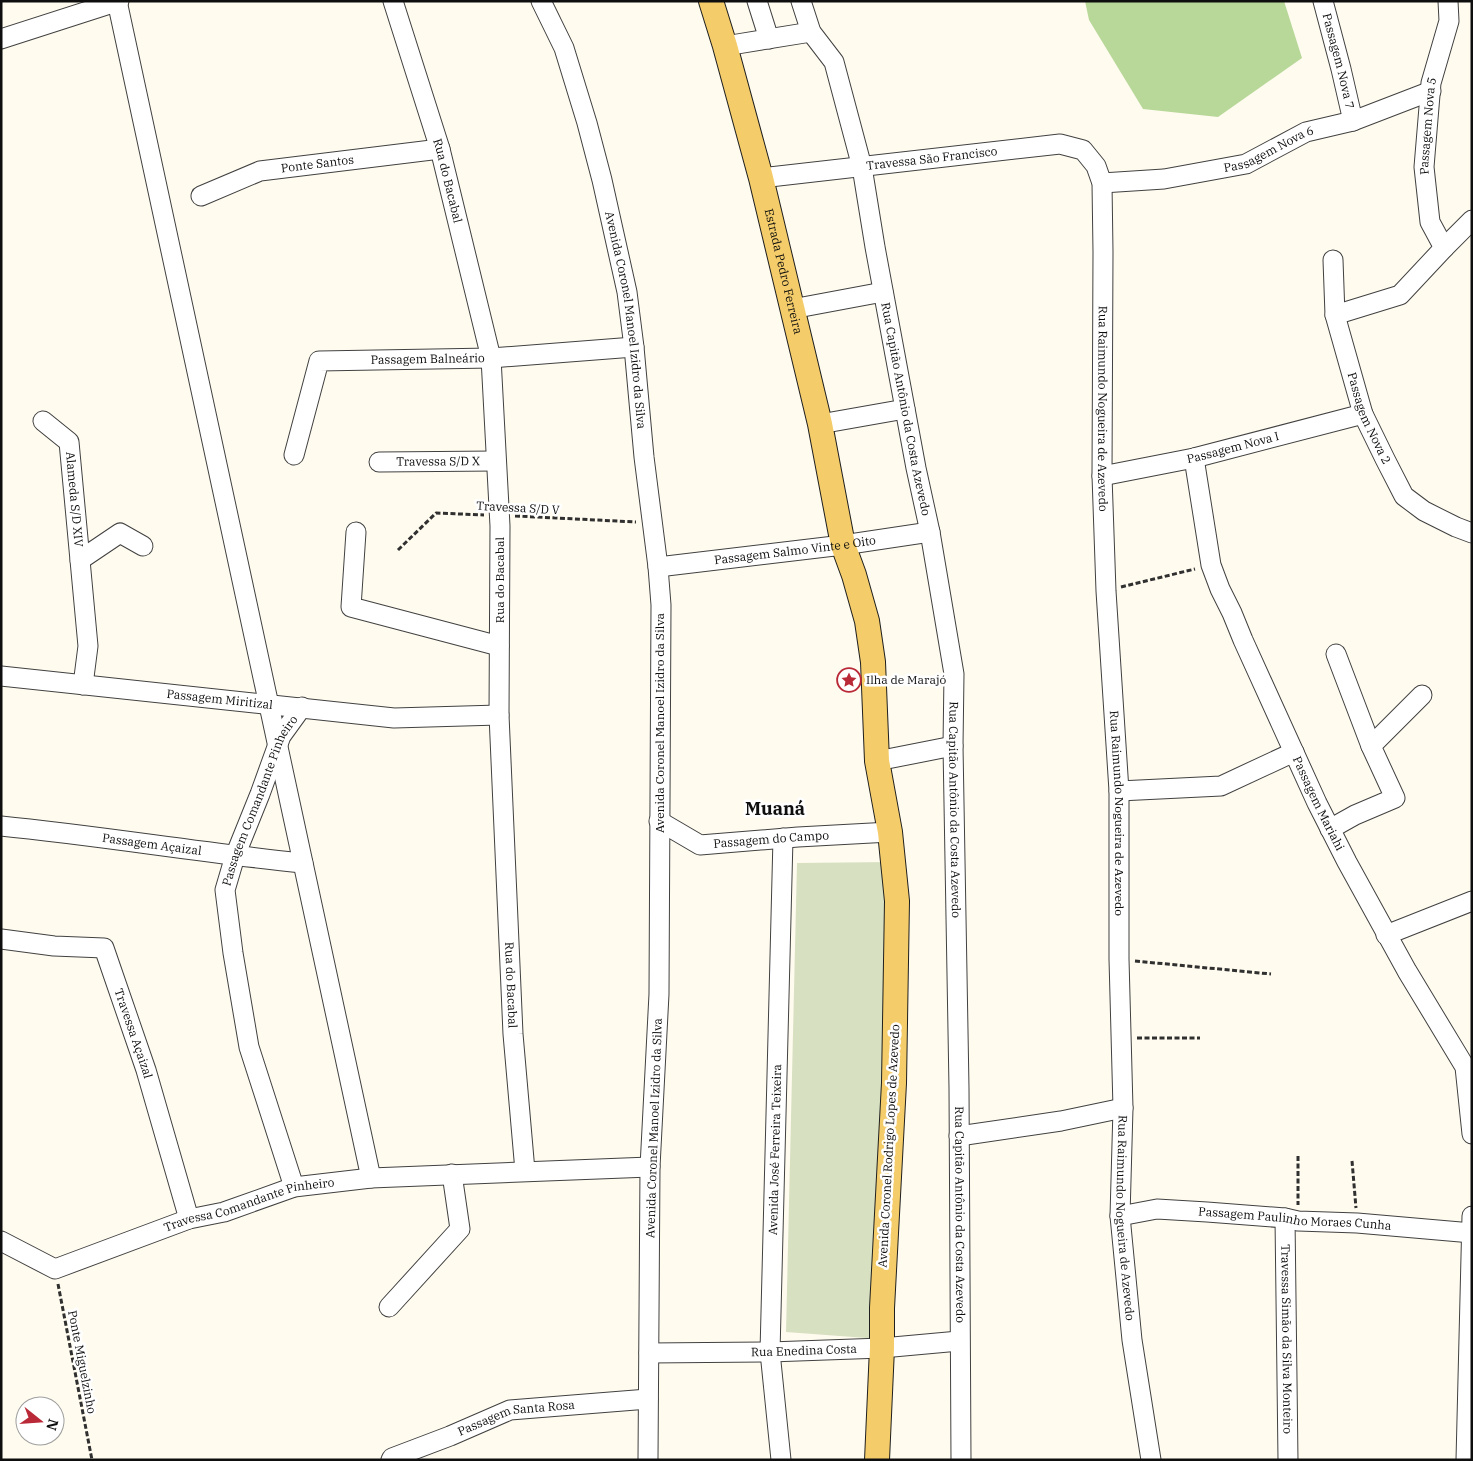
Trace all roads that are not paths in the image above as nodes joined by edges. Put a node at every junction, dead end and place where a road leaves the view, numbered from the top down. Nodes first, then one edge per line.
1 (117, 1) edge
2 (393, 1) edge
3 (541, 1) edge
4 (711, 1) edge
5 (757, 1) edge
6 (801, 1) edge
7 (1322, 1) edge
8 (1448, 1) edge
9 (811, 32) junction
10 (1, 39) edge
11 (769, 39) junction
12 (725, 46) junction
13 (1431, 91) junction
14 (1353, 121) junction
15 (440, 149) junction
16 (862, 167) junction
17 (1099, 175) junction
18 (761, 178) junction
19 (201, 196) dead end
20 (1472, 220) edge
21 (1444, 248) junction
22 (1333, 260) dead end
23 (883, 292) junction
24 (792, 309) junction
25 (1335, 314) junction
26 (634, 347) junction
27 (491, 358) junction
28 (905, 409) junction
29 (1363, 414) junction
30 (43, 421) dead end
31 (820, 424) junction
32 (294, 455) dead end
33 (1194, 458) junction
34 (496, 461) junction
35 (379, 462) dead end
36 (1102, 476) junction
37 (356, 532) dead end
38 (930, 532) junction
39 (1472, 532) edge
40 (843, 545) junction
41 (143, 546) dead end
42 (80, 560) junction
43 (658, 567) junction
44 (499, 646) junction
45 (1336, 654) dead end
46 (1, 676) edge
47 (83, 685) junction
48 (1422, 695) dead end
49 (268, 704) junction
50 (302, 707) junction
51 (499, 715) junction
52 (277, 745) junction
53 (953, 746) junction
54 (1371, 746) junction
55 (1294, 752) junction
56 (878, 761) junction
57 (1120, 792) junction
58 (659, 821) junction
59 (1, 826) edge
60 (1330, 829) junction
61 (890, 832) junction
62 (783, 838) junction
63 (235, 856) junction
64 (303, 863) junction
65 (1472, 901) edge
66 (1386, 935) junction
67 (1, 939) edge
68 (1468, 1065) edge
69 (1123, 1108) junction
70 (1472, 1134) edge
71 (959, 1136) junction
72 (650, 1167) junction
73 (525, 1171) junction
74 (452, 1174) junction
75 (371, 1178) junction
76 (294, 1187) junction
77 (1120, 1216) junction
78 (189, 1219) junction
79 (1292, 1219) junction
80 (1472, 1227) edge
81 (1, 1241) edge
82 (389, 1307) dead end
83 (959, 1341) junction
84 (882, 1348) junction
85 (770, 1352) junction
86 (649, 1354) junction
87 (648, 1400) junction
88 (392, 1460) edge
89 (648, 1460) edge
90 (782, 1460) edge
91 (877, 1460) edge
92 (961, 1460) edge
93 (1151, 1460) edge
94 (1288, 1460) edge
95 (1466, 1460) edge

1 - 10 street
1 - 49 street
2 - 15 street, Rua do Bacabal
3 - 26 street, Avenida Coronel Manoel Izidro da Silva
4 - 12 main road, Estrada Pedro Ferreira
5 - 11 street
6 - 9 street, Rua Capitão Antônio da Costa Azevedo
7 - 14 street, Passagem Nova 7
8 - 13 street, Passagem Nova 5
9 - 11 street
9 - 16 street, Rua Capitão Antônio da Costa Azevedo
11 - 12 street
12 - 18 main road, Estrada Pedro Ferreira
13 - 14 street, Passagem Nova 6
13 - 21 street, Passagem Nova 5
14 - 17 street, Passagem Nova 6
15 - 19 street, Ponte Santos
15 - 27 street, Rua do Bacabal
16 - 17 street, Travessa São Francisco
16 - 18 street, Travessa São Francisco
16 - 23 street, Rua Capitão Antônio da Costa Azevedo
17 - 36 street, Rua Raimundo Nogueira de Azevedo
18 - 24 main road, Estrada Pedro Ferreira
20 - 21 street
21 - 25 street
22 - 25 street, Passagem Nova 2
23 - 24 street
23 - 28 street, Rua Capitão Antônio da Costa Azevedo
24 - 31 main road, Estrada Pedro Ferreira
25 - 29 street, Passagem Nova 2
26 - 27 street, Passagem Balneário
26 - 43 street, Avenida Coronel Manoel Izidro da Silva
27 - 32 street, Passagem Balneário
27 - 34 street, Rua do Bacabal
28 - 31 street
28 - 38 street, Rua Capitão Antônio da Costa Azevedo
29 - 33 street, Passagem Nova I
29 - 39 street, Passagem Nova 2
30 - 42 street, Alameda S/D XIV
31 - 40 main road, Estrada Pedro Ferreira
33 - 36 street, Passagem Nova I
33 - 55 street, Passagem Mariahi
34 - 35 street, Travessa S/D X
34 - 44 street, Rua do Bacabal
36 - 57 street, Rua Raimundo Nogueira de Azevedo
37 - 44 street
38 - 40 street, Passagem Salmo Vinte e Oito
38 - 53 street, Rua Capitão Antônio da Costa Azevedo
40 - 43 street, Passagem Salmo Vinte e Oito
40 - 56 main road, Estrada Pedro Ferreira
41 - 42 street, Alameda S/D XIV
42 - 47 street, Alameda S/D XIV
43 - 58 street, Avenida Coronel Manoel Izidro da Silva
44 - 51 street, Rua do Bacabal
45 - 54 street
46 - 47 street, Passagem Miritizal
47 - 49 street, Passagem Miritizal
48 - 54 street
49 - 50 street, Passagem Miritizal
49 - 52 street
50 - 51 street, Passagem Miritizal
50 - 52 street, Passagem Comandante Pinheiro
51 - 73 street, Rua do Bacabal
52 - 63 street, Passagem Comandante Pinheiro
52 - 64 street
53 - 56 street
53 - 71 street, Rua Capitão Antônio da Costa Azevedo
54 - 60 street
55 - 57 street
55 - 60 street, Passagem Mariahi
56 - 61 main road, Avenida Coronel Rodrigo Lopes de Azevedo
57 - 69 street, Rua Raimundo Nogueira de Azevedo
58 - 62 street, Passagem do Campo
58 - 72 street, Avenida Coronel Manoel Izidro da Silva
59 - 63 street, Passagem Açaizal
60 - 66 street, Passagem Mariahi
61 - 62 street, Passagem do Campo
61 - 84 main road, Avenida Coronel Rodrigo Lopes de Azevedo
62 - 85 street, Avenida José Ferreira Teixeira
63 - 64 street, Passagem Açaizal
63 - 76 street, Passagem Comandante Pinheiro
64 - 75 street
65 - 66 street
66 - 68 street, Passagem Mariahi
67 - 78 street, Travessa Açaizal
68 - 70 street, Passagem Mariahi
69 - 71 street
69 - 77 street, Rua Raimundo Nogueira de Azevedo
71 - 83 street, Rua Capitão Antônio da Costa Azevedo
72 - 73 street, Travessa Comandante Pinheiro
72 - 86 street, Avenida Coronel Manoel Izidro da Silva
73 - 74 street, Travessa Comandante Pinheiro
74 - 75 street, Travessa Comandante Pinheiro
74 - 82 street
75 - 76 street, Travessa Comandante Pinheiro
76 - 78 street, Travessa Comandante Pinheiro
77 - 79 street, Passagem Paulinho Moraes Cunha
77 - 93 street, Rua Raimundo Nogueira de Azevedo
78 - 81 street, Travessa Comandante Pinheiro
79 - 80 street, Passagem Paulinho Moraes Cunha
79 - 94 street, Travessa Simão da Silva Monteiro
80 - 95 street
83 - 84 street, Rua Enedina Costa
83 - 92 street, Rua Capitão Antônio da Costa Azevedo
84 - 85 street, Rua Enedina Costa
84 - 91 main road, Avenida Coronel Rodrigo Lopes de Azevedo
85 - 86 street, Rua Enedina Costa
85 - 90 street, Avenida José Ferreira Teixeira
86 - 87 street, Avenida Coronel Manoel Izidro da Silva
87 - 88 street, Passagem Santa Rosa
87 - 89 street, Avenida Coronel Manoel Izidro da Silva

